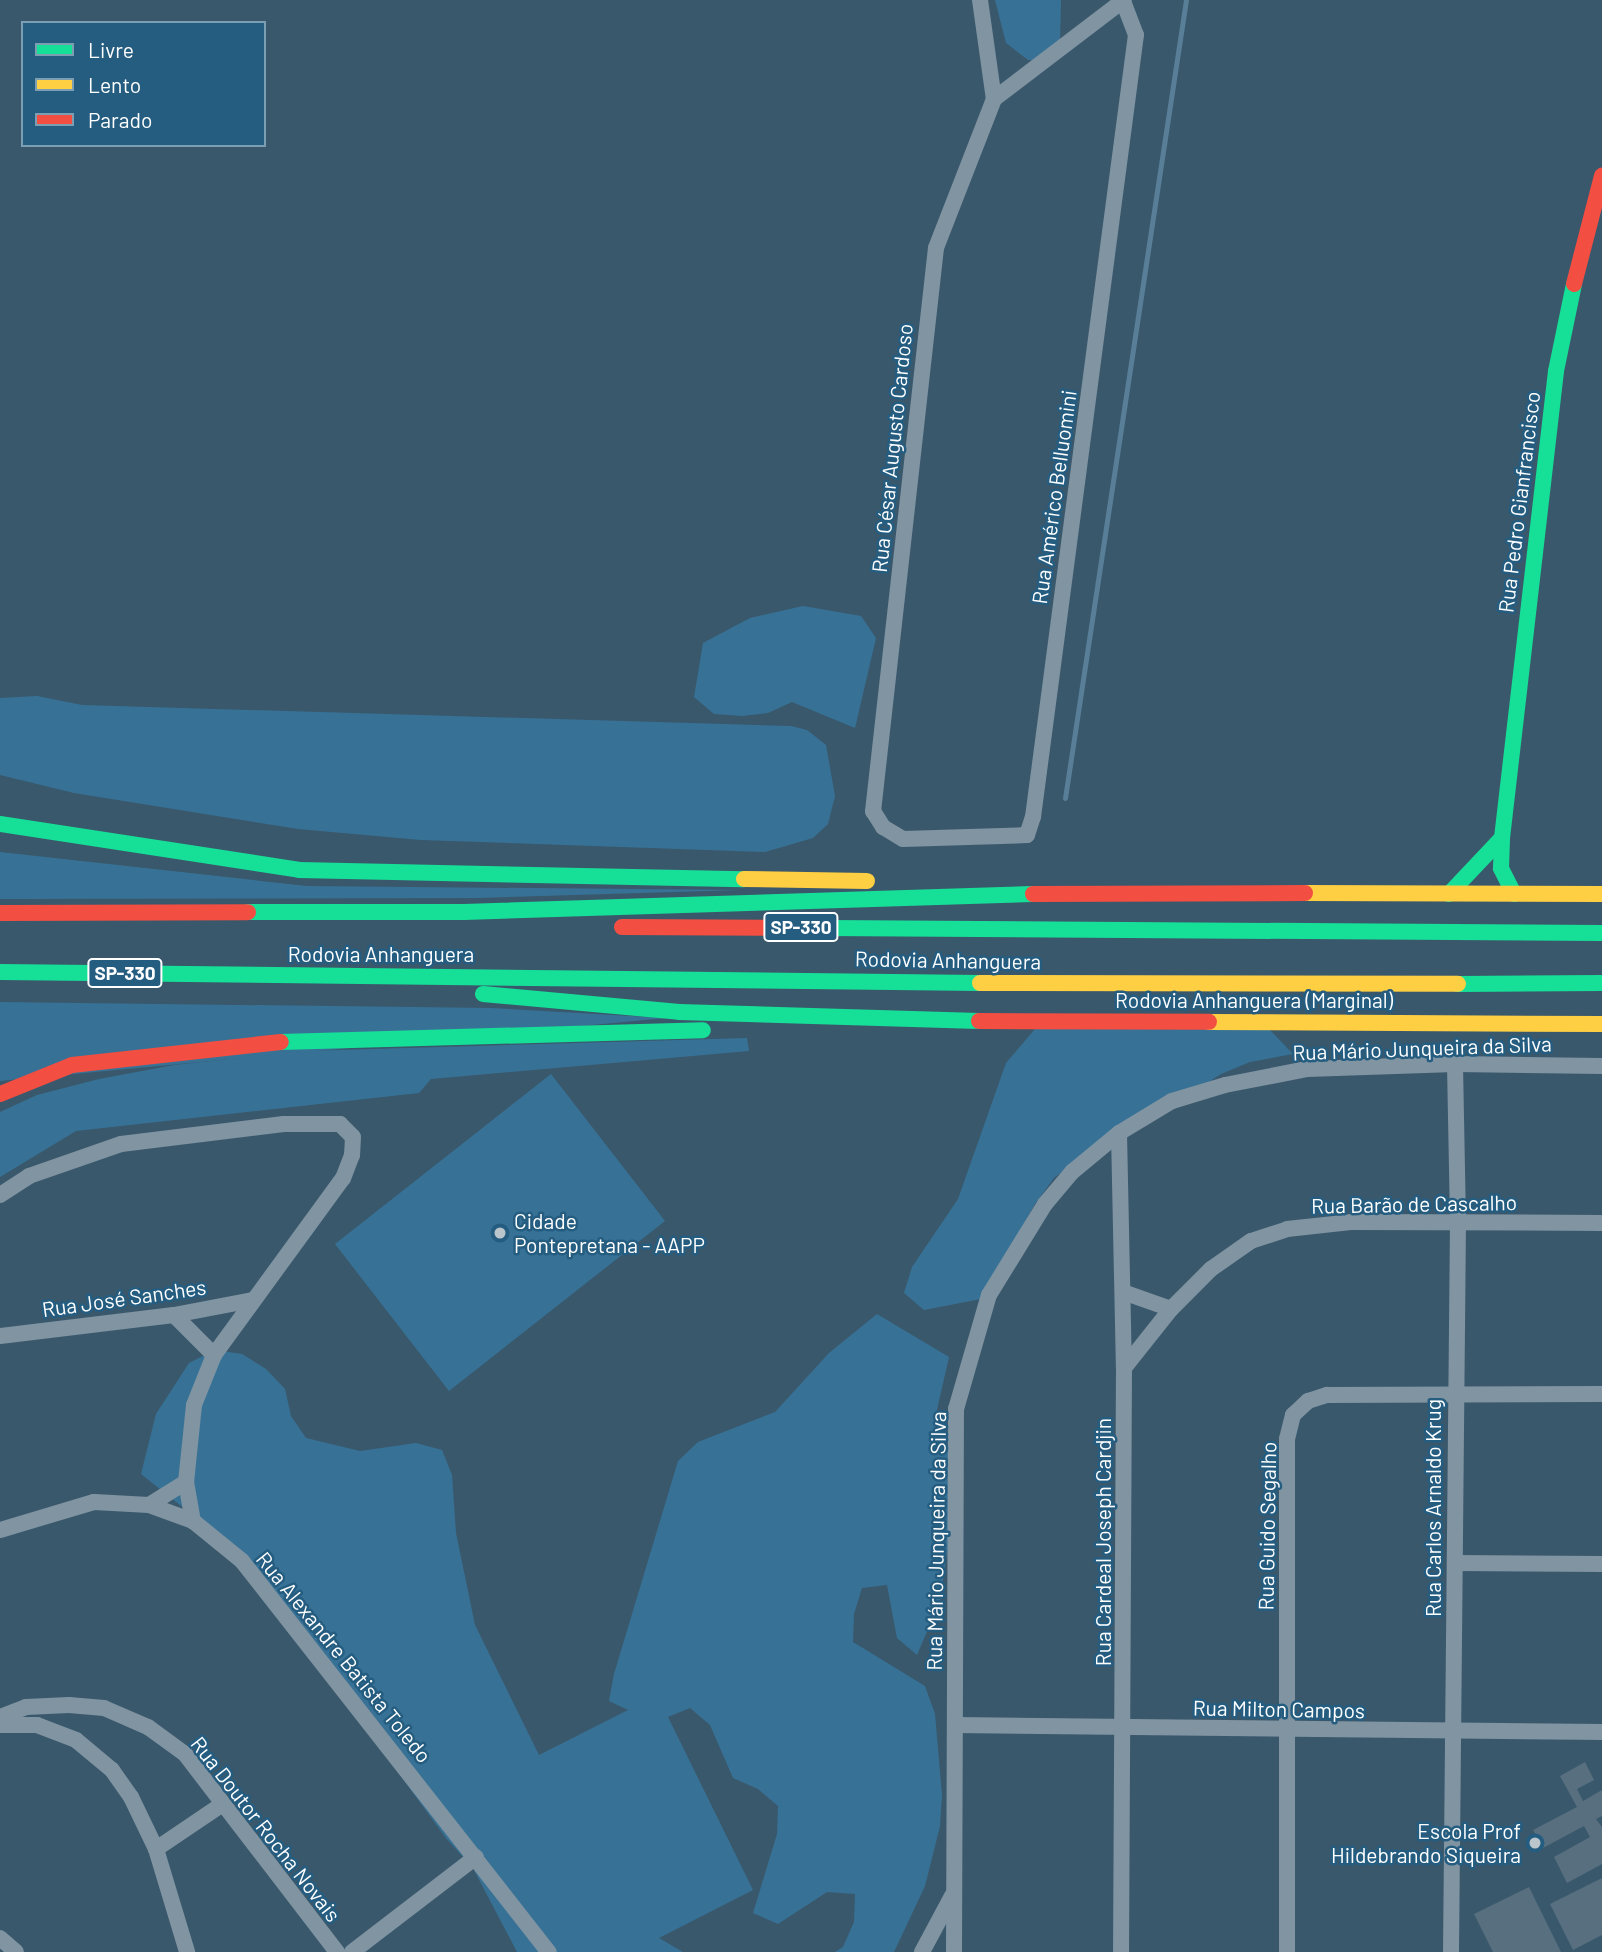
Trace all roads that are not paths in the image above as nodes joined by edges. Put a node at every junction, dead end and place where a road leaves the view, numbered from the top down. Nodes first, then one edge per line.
1 (980, 0) edge
2 (1123, 1) edge
3 (994, 100) junction
4 (1602, 176) edge
5 (873, 811) joint
6 (0, 824) edge
7 (1502, 838) junction
8 (1059, 893) junction
9 (1449, 894) junction
10 (1514, 894) junction
11 (1602, 894) edge
12 (0, 913) edge
13 (555, 927) dead end
14 (611, 927) dead end
15 (177, 930) dead end
16 (1602, 933) edge
17 (0, 972) edge
18 (250, 974) junction
19 (1602, 983) edge
20 (906, 1021) junction
21 (1602, 1024) edge
22 (1455, 1064) junction
23 (1602, 1066) edge
24 (0, 1094) edge
25 (1119, 1133) junction
26 (0, 1195) edge
27 (1458, 1221) junction
28 (1602, 1223) edge
29 (1123, 1292) junction
30 (253, 1300) junction
31 (1171, 1309) junction
32 (174, 1315) junction
33 (0, 1336) edge
34 (214, 1355) junction
35 (1124, 1368) junction
36 (1454, 1392) junction
37 (1602, 1394) edge
38 (186, 1482) junction
39 (149, 1506) junction
40 (194, 1521) junction
41 (0, 1530) edge
42 (1455, 1563) junction
43 (1602, 1564) edge
44 (0, 1717) edge
45 (0, 1725) edge
46 (955, 1725) junction
47 (1123, 1729) junction
48 (1287, 1730) junction
49 (1602, 1731) edge
50 (1454, 1732) junction
51 (221, 1805) junction
52 (156, 1849) junction
53 (476, 1857) junction
54 (953, 1894) junction
55 (0, 1938) edge
56 (16, 1952) edge
57 (187, 1952) edge
58 (337, 1952) edge
59 (352, 1952) edge
60 (549, 1952) edge
61 (922, 1952) edge
62 (954, 1952) edge
63 (1121, 1952) edge
64 (1287, 1952) edge
65 (1451, 1952) edge

1 - 3 street
2 - 3 street
2 - 5 street, Rua Américo Belluomini
3 - 5 street, Rua César Augusto Cardoso
4 - 7 main road, Rua Pedro Gianfrancisco
6 - 8 main road
7 - 9 main road
7 - 10 main road, Rua Pedro Gianfrancisco
8 - 9 main road
8 - 12 main road
9 - 10 main road
10 - 11 main road
13 - 15 main road, Rodovia Anhanguera / SP-330
14 - 16 main road, Rodovia Anhanguera / SP-330
17 - 18 main road, Rodovia Anhanguera / SP-330
18 - 19 main road, Rodovia Anhanguera / SP-330
18 - 20 main road
20 - 21 main road, Rodovia Anhanguera (Marginal)
20 - 24 main road
22 - 23 street, Rua Mário Junqueira da Silva
22 - 25 street, Rua Mário Junqueira da Silva
22 - 27 street, Rua Carlos Arnaldo Krug
25 - 29 street, Rua Cardeal Joseph Cardjin
25 - 46 street, Rua Mário Junqueira da Silva
26 - 30 street
27 - 28 street, Rua Barão de Cascalho
27 - 31 street, Rua Barão de Cascalho
27 - 36 street, Rua Carlos Arnaldo Krug
29 - 31 street
29 - 35 street, Rua Cardeal Joseph Cardjin
30 - 32 street, Rua José Sanches
30 - 34 street
31 - 35 street, Rua Barão de Cascalho
32 - 33 street, Rua José Sanches
32 - 34 street
34 - 38 street
35 - 47 street, Rua Cardeal Joseph Cardjin
36 - 37 street, Rua Guido Segalho
36 - 42 street, Rua Carlos Arnaldo Krug
36 - 48 street, Rua Guido Segalho
38 - 39 street
38 - 40 street
39 - 40 street
39 - 41 street
40 - 53 street, Rua Alexandre Batista Toledo
42 - 43 street
42 - 50 street, Rua Carlos Arnaldo Krug
44 - 51 street, Rua Doutor Rocha Novais
45 - 52 street
46 - 47 street, Rua Milton Campos
46 - 54 street, Rua Mário Junqueira da Silva
47 - 48 street, Rua Milton Campos
47 - 63 street, Rua Cardeal Joseph Cardjin
48 - 50 street, Rua Milton Campos
48 - 64 street, Rua Guido Segalho
49 - 50 street, Rua Milton Campos
50 - 65 street, Rua Carlos Arnaldo Krug
51 - 52 street
51 - 58 street, Rua Doutor Rocha Novais
52 - 57 street
53 - 59 street
53 - 60 street, Rua Alexandre Batista Toledo
54 - 61 street
54 - 62 street, Rua Mário Junqueira da Silva
55 - 56 street

